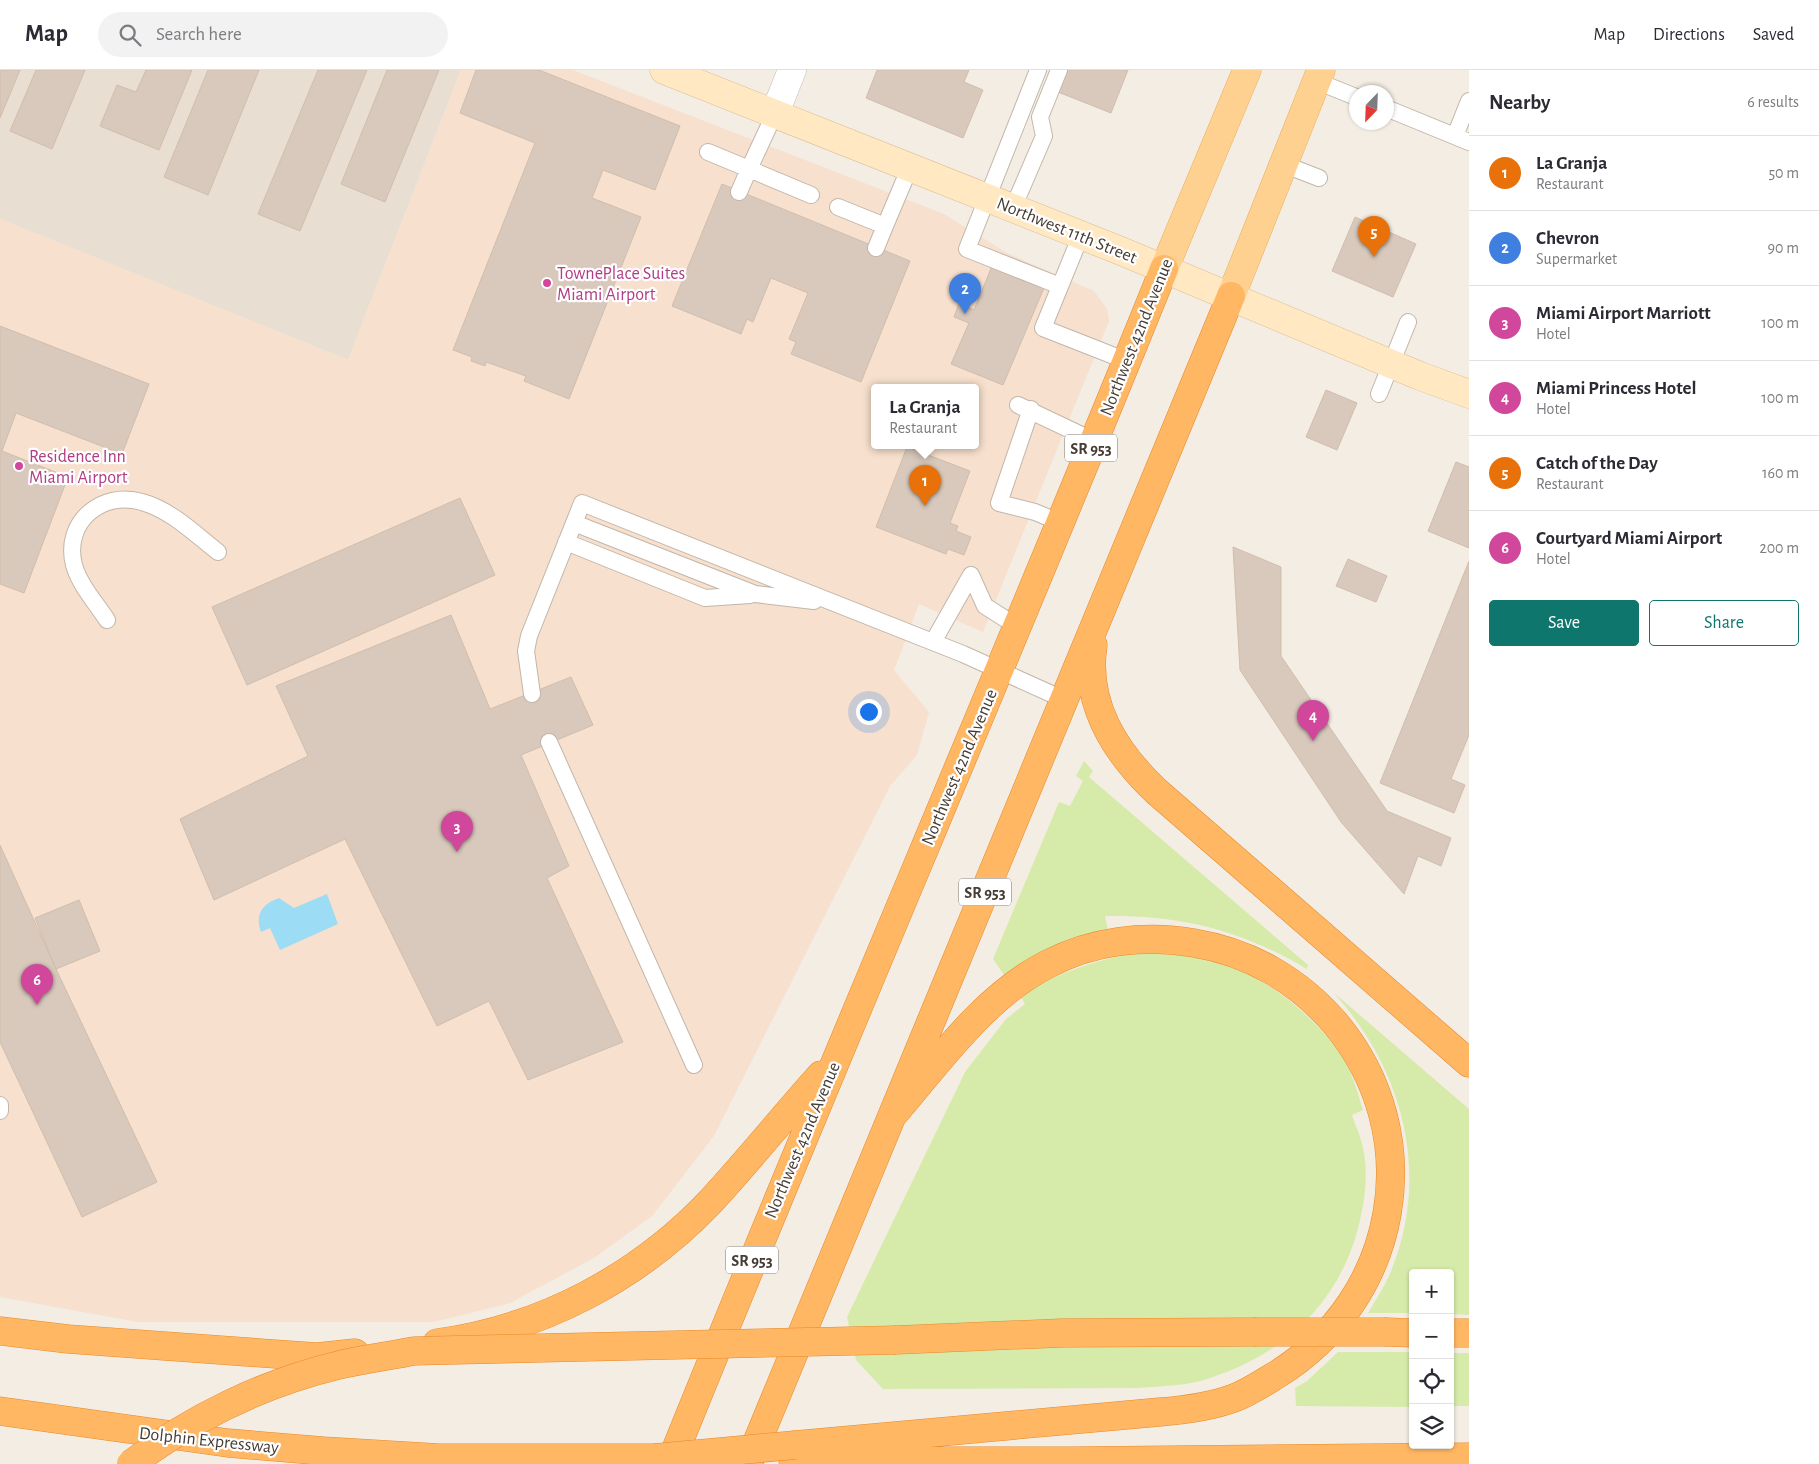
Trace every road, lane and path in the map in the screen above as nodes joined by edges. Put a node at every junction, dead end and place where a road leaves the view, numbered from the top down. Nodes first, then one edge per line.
1 (664, 70) edge
2 (792, 70) edge
3 (1038, 70) edge
4 (1059, 70) edge
5 (1247, 70) edge
6 (1319, 76) edge
7 (1349, 93) edge
8 (1469, 101) edge
9 (1394, 111) edge
10 (775, 113) junction
11 (1462, 139) edge
12 (708, 152) dead end
13 (1283, 164) junction
14 (910, 167) junction
15 (749, 169) junction
16 (1318, 178) dead end
17 (739, 192) dead end
18 (811, 195) dead end
19 (987, 198) junction
20 (838, 207) dead end
21 (1013, 208) junction
22 (885, 226) junction
23 (1081, 236) junction
24 (876, 248) dead end
25 (1164, 269) junction
26 (1060, 286) junction
27 (1231, 296) junction
28 (1408, 322) dead end
29 (1127, 361) junction
30 (1390, 364) junction
31 (1379, 394) dead end
32 (1469, 394) edge
33 (1094, 441) junction
34 (574, 523) junction
35 (1060, 523) junction
36 (566, 542) junction
37 (218, 552) dead end
38 (755, 594) junction
39 (839, 604) junction
40 (1097, 619) junction
41 (107, 620) dead end
42 (1018, 627) junction
43 (933, 642) junction
44 (1000, 672) junction
45 (532, 694) dead end
46 (1064, 700) junction
47 (549, 742) dead end
48 (837, 1056) junction
49 (1469, 1063) edge
50 (694, 1064) dead end
51 (0, 1105) edge
52 (0, 1111) edge
53 (892, 1116) junction
54 (0, 1331) edge
55 (1400, 1333) edge
56 (1454, 1333) edge
57 (1469, 1334) edge
58 (0, 1411) edge
59 (792, 1453) junction
60 (1469, 1457) edge
61 (662, 1461) edge
62 (131, 1464) edge
63 (748, 1464) edge

1 - 10 street, Northwest 11th Street
2 - 10 street
3 - 19 lane
4 - 21 lane
5 - 25 main road, Northwest 42nd Avenue / SR 953
6 - 7 lane
6 - 13 main road, SR 953
8 - 11 lane
9 - 11 lane
10 - 14 street, Northwest 11th Street
10 - 15 lane
12 - 15 lane
13 - 16 lane
13 - 27 main road, SR 953
14 - 19 street, Northwest 11th Street
14 - 22 lane
15 - 17 lane
15 - 18 lane
19 - 21 street, Northwest 11th Street
19 - 26 lane
20 - 22 lane
21 - 23 street, Northwest 11th Street
22 - 24 lane
23 - 25 street, Northwest 11th Street
23 - 26 lane
25 - 27 street, Northwest 11th Street
25 - 29 highway, Northwest 42nd Avenue / SR 953
26 - 29 lane
27 - 30 street, Northwest 11th Street
27 - 40 highway, SR 953
28 - 30 lane
29 - 33 highway, Northwest 42nd Avenue / SR 953
30 - 31 lane
30 - 32 street, Northwest 11th Street
33 - 35 highway, Northwest 42nd Avenue / SR 953
33 - 35 lane
34 - 36 lane
34 - 38 lane
34 - 39 lane
35 - 42 highway, Northwest 42nd Avenue / SR 953
36 - 38 lane
36 - 45 lane
37 - 41 lane
38 - 39 lane
39 - 43 lane
40 - 46 highway, SR 953
40 - 49 highway
42 - 43 lane
42 - 44 highway, Northwest 42nd Avenue / SR 953
43 - 44 lane
44 - 46 lane
44 - 48 highway, Northwest 42nd Avenue / SR 953
46 - 53 highway, SR 953
47 - 50 lane
48 - 54 highway
48 - 61 highway, Northwest 42nd Avenue / SR 953
51 - 52 lane
53 - 59 highway
53 - 63 highway, SR 953
55 - 62 highway, bridge
56 - 57 highway
58 - 61 highway, Dolphin Expressway
59 - 60 highway
59 - 61 highway, Dolphin Expressway, bridge

